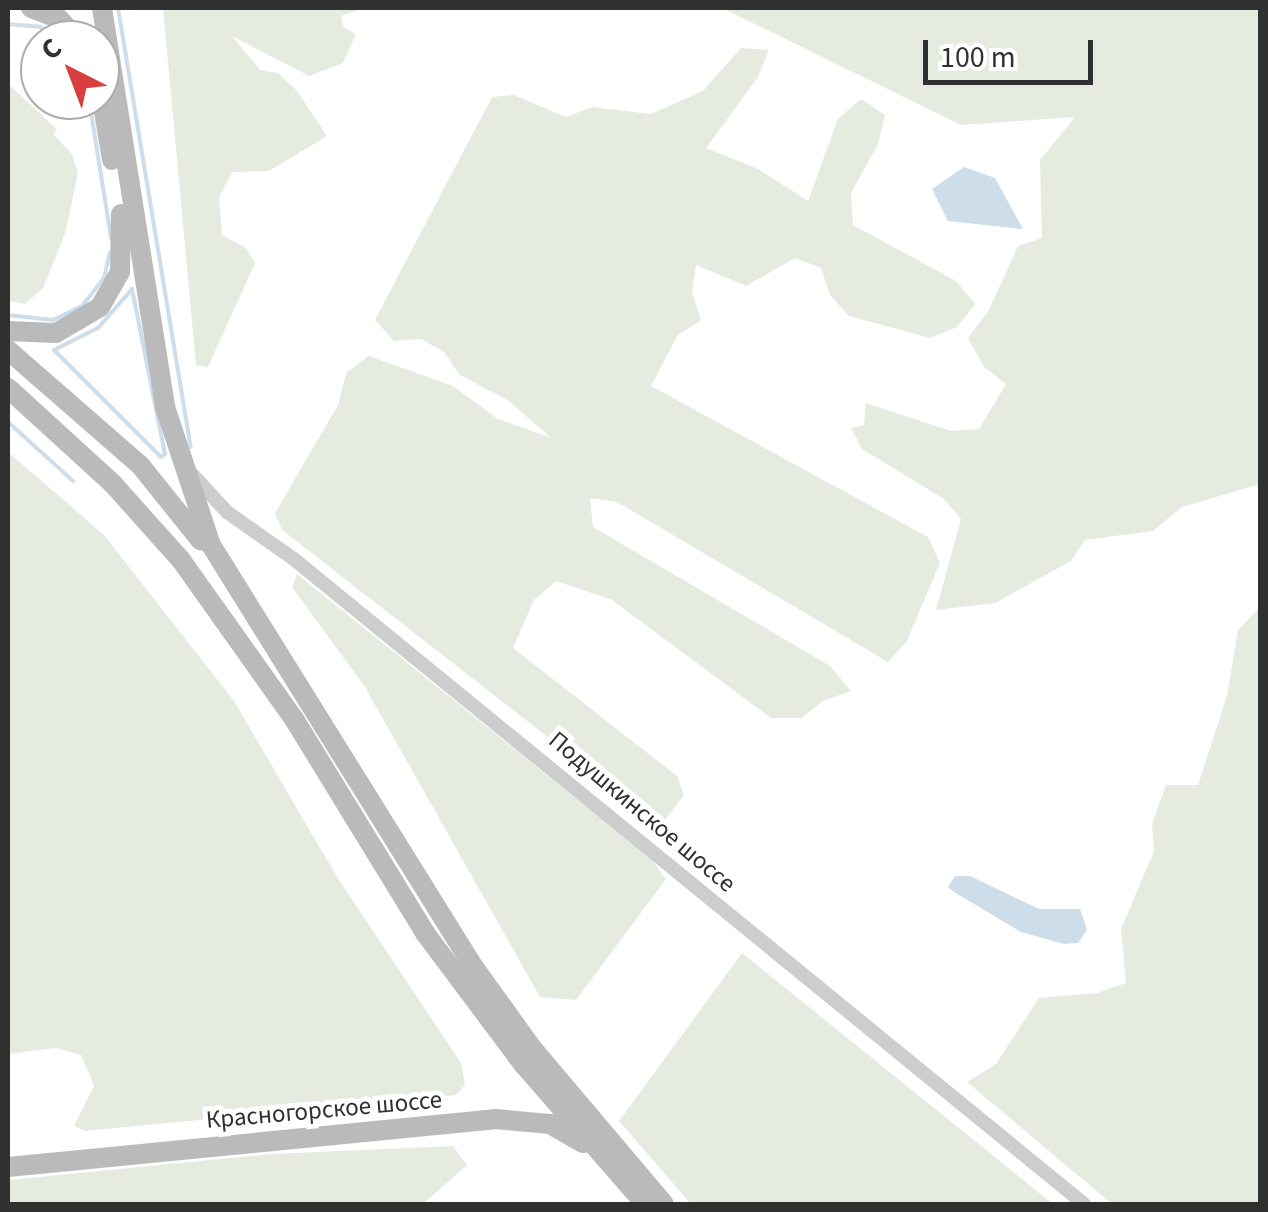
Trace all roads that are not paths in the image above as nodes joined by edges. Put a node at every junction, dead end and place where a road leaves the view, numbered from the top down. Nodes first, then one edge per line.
1 (32, 8) edge
2 (102, 8) edge
3 (59, 20) edge
4 (105, 120) edge
5 (8, 331) edge
6 (8, 350) edge
7 (8, 388) edge
8 (175, 451) junction
9 (234, 581) junction
10 (8, 1167) edge
11 (624, 1182) junction
12 (645, 1204) edge
13 (664, 1204) edge
14 (1084, 1204) edge

1 - 3 main road
2 - 8 main road
4 - 5 main road
6 - 9 main road
7 - 11 main road
8 - 9 main road
8 - 14 street, Подушкинское шоссе
9 - 13 main road
10 - 11 main road, Красногорское шоссе
11 - 12 main road

